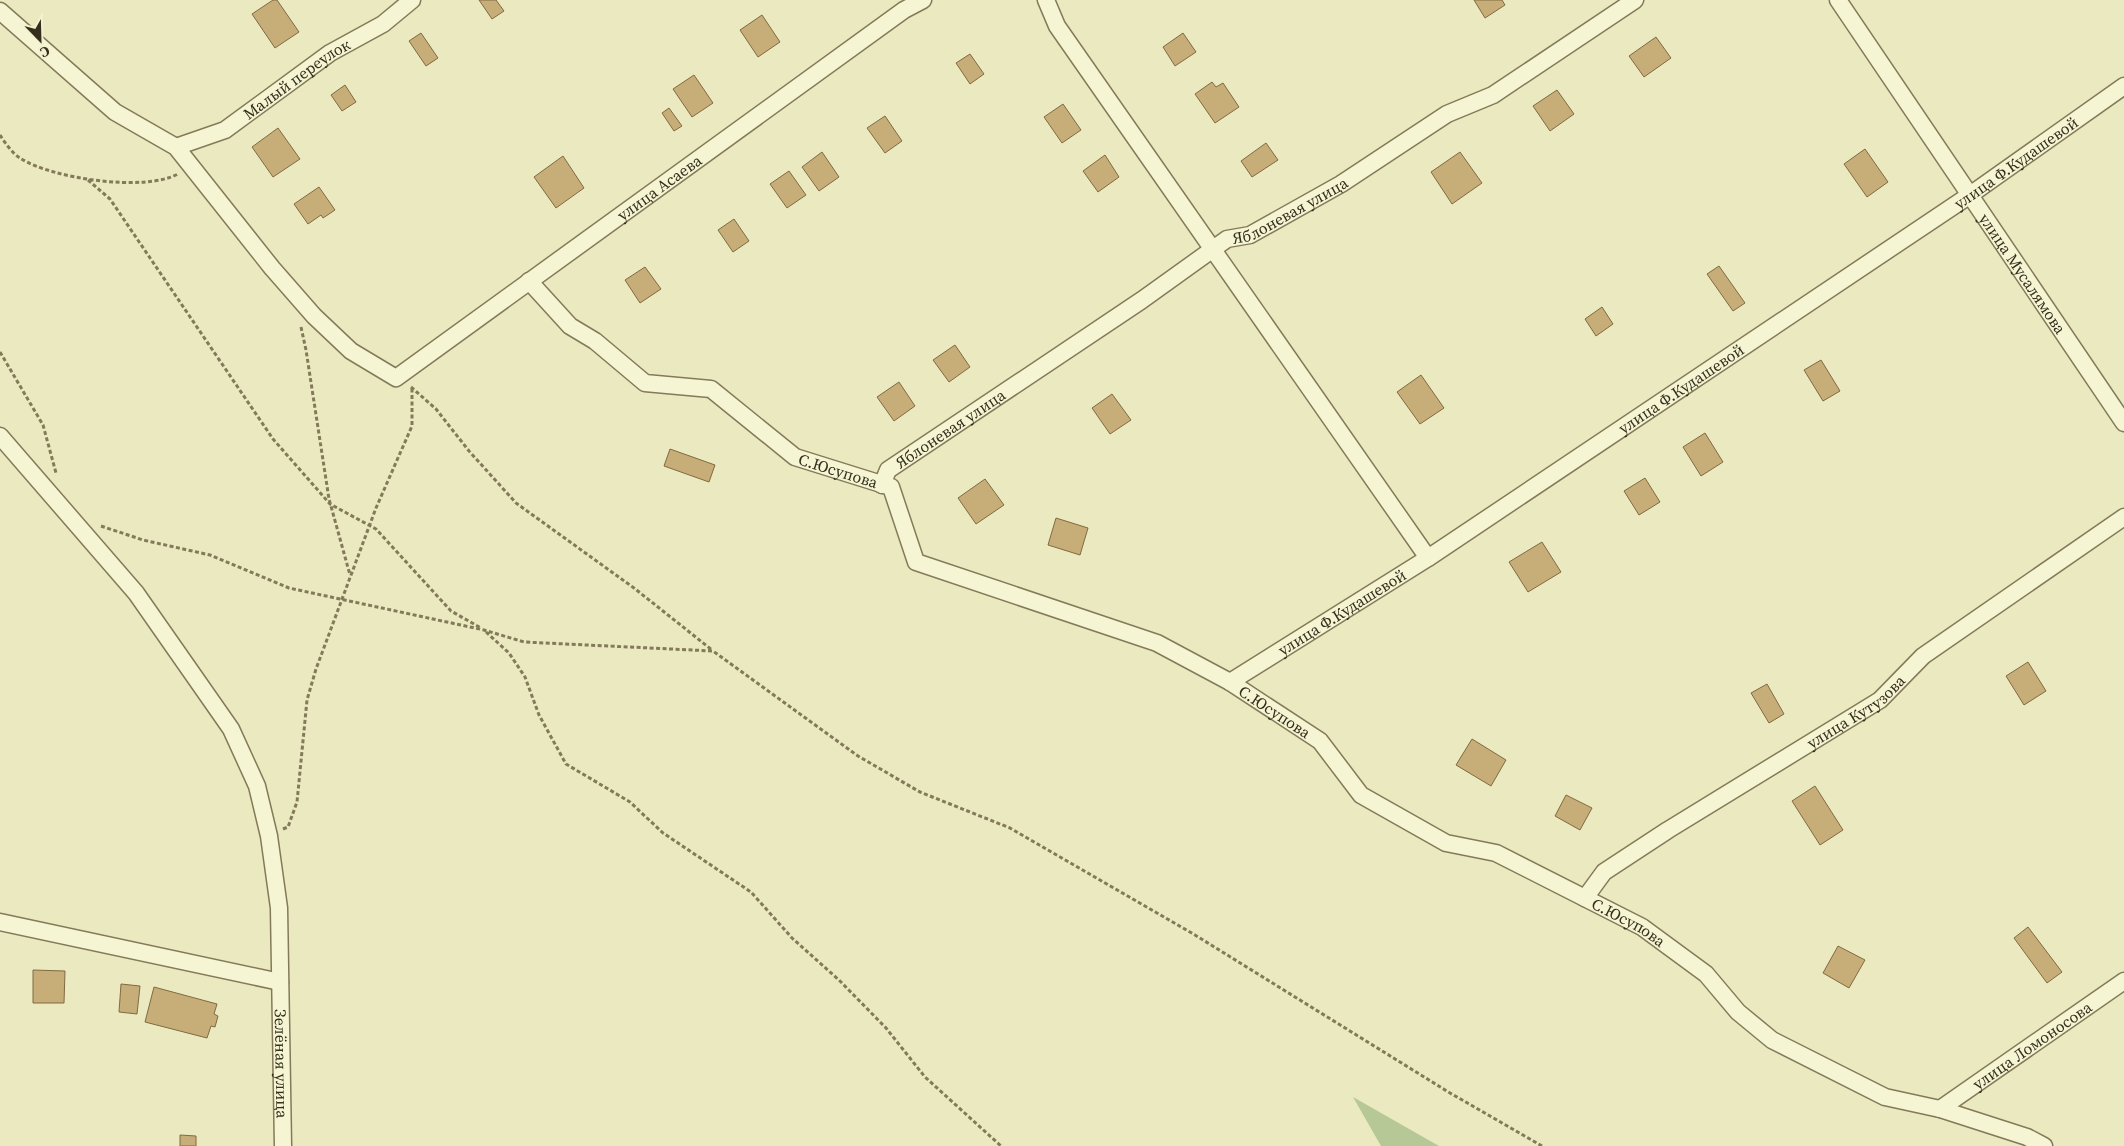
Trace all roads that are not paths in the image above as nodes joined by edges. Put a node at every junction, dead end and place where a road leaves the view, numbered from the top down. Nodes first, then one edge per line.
1 (412, 0) edge
2 (924, 0) edge
3 (1046, 0) edge
4 (1635, 0) edge
5 (1838, 0) edge
6 (0, 11) edge
7 (2124, 86) edge
8 (176, 147) junction
9 (1970, 195) junction
10 (1212, 249) junction
11 (529, 281) junction
12 (2124, 423) edge
13 (0, 436) edge
14 (882, 485) junction
15 (2124, 518) edge
16 (1428, 558) junction
17 (1230, 682) junction
18 (1585, 898) junction
19 (0, 922) edge
20 (2124, 981) edge
21 (280, 982) junction
22 (1940, 1109) junction
23 (283, 1146) edge
24 (2044, 1146) edge

1 - 8 street, Малый переулок
2 - 11 street, улица Асаева
3 - 10 street
4 - 10 street, Яблоневая улица
5 - 9 street, улица Мусалямова
6 - 8 street
7 - 9 street, улица Ф.Кудашевой
8 - 11 street, улица Асаева
9 - 12 street, улица Мусалямова
9 - 16 street, улица Ф.Кудашевой
10 - 14 street, Яблоневая улица
10 - 16 street
11 - 14 street, С.Юсупова
13 - 21 street, Зелёная улица
14 - 17 street, С.Юсупова
15 - 18 street, улица Кутузова
16 - 17 street, улица Ф.Кудашевой
17 - 18 street, С.Юсупова
18 - 22 street, С.Юсупова
19 - 21 street
20 - 22 street, улица Ломоносова
21 - 23 street, Зелёная улица
22 - 24 street, С.Юсупова

